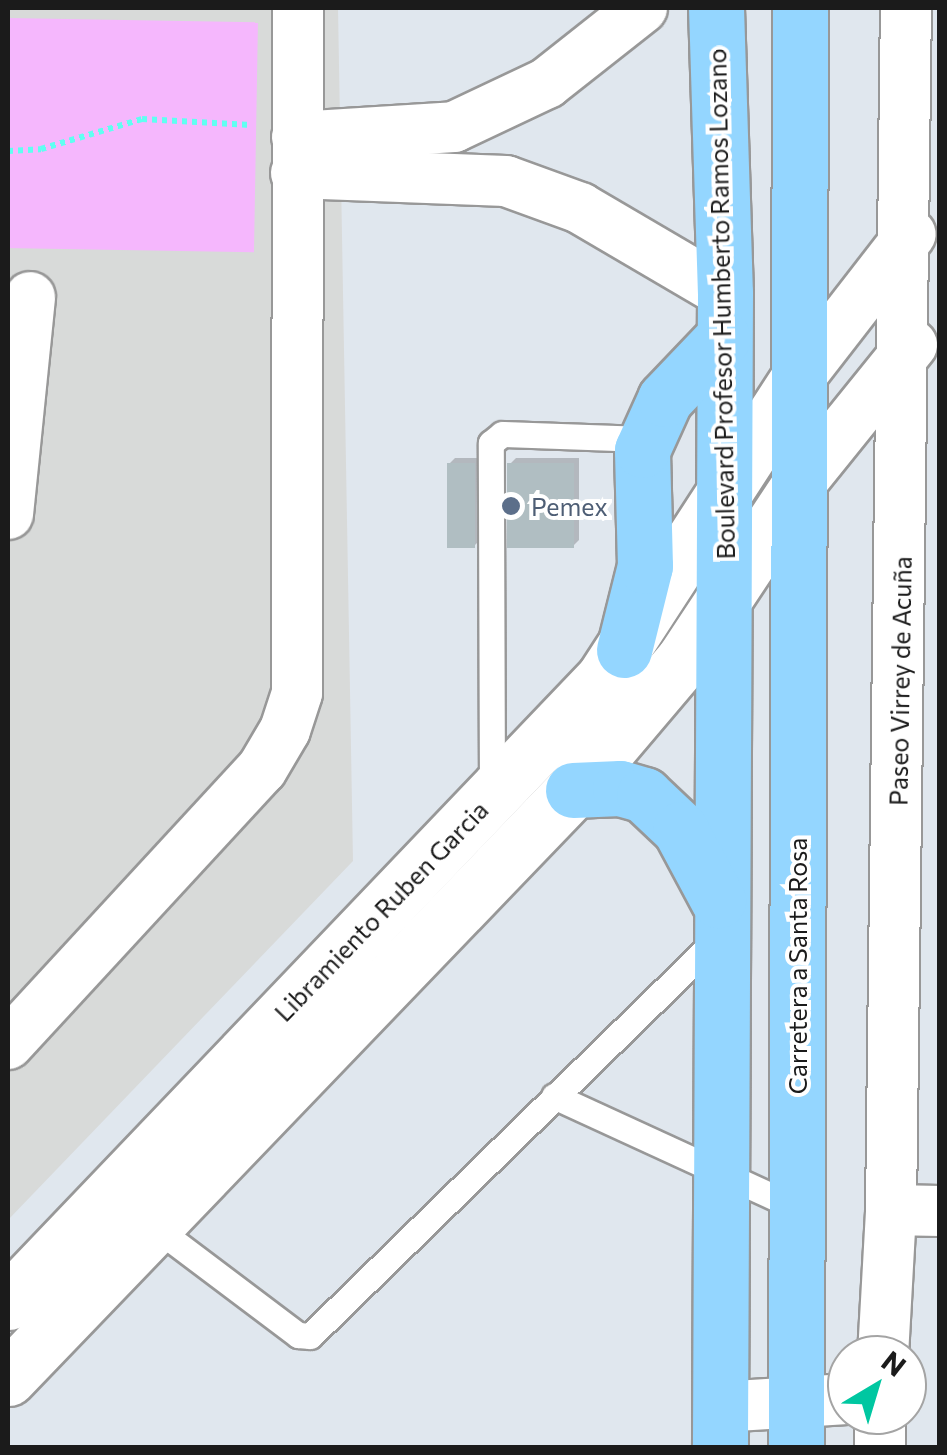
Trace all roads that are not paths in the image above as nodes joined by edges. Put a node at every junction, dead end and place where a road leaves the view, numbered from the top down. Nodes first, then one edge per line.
1 (298, 8) edge
2 (642, 8) edge
3 (716, 8) edge
4 (800, 8) edge
5 (906, 8) edge
6 (296, 147) junction
7 (940, 200) edge
8 (905, 241) junction
9 (30, 297) dead end
10 (940, 314) edge
11 (724, 315) junction
12 (905, 354) junction
13 (796, 382) junction
14 (646, 439) junction
15 (798, 485) junction
16 (722, 494) junction
17 (8, 514) edge
18 (724, 600) junction
19 (624, 650) junction
20 (573, 790) junction
21 (492, 795) junction
22 (719, 920) junction
23 (8, 1044) edge
24 (554, 1096) junction
25 (721, 1176) junction
26 (797, 1208) junction
27 (915, 1210) edge
28 (152, 1225) junction
29 (8, 1302) edge
30 (887, 1335) edge
31 (8, 1378) edge
32 (813, 1416) edge
33 (720, 1427) edge

1 - 6 street
2 - 6 street
3 - 11 main road, Boulevard Profesor Humberto Ramos Lozano
4 - 13 main road
5 - 8 street, Paseo Virrey de Acuña
6 - 11 street
6 - 23 street
7 - 8 street
8 - 12 street, Paseo Virrey de Acuña
8 - 13 street
9 - 17 street
10 - 12 street
11 - 14 main road
11 - 16 main road, Boulevard Profesor Humberto Ramos Lozano
12 - 15 street
12 - 27 street, Paseo Virrey de Acuña
13 - 15 main road
13 - 16 street, Libramiento Ruben Garcia
14 - 19 main road
14 - 21 lane
15 - 18 street
15 - 26 main road, Carretera a Santa Rosa
16 - 18 main road, Boulevard Profesor Humberto Ramos Lozano
16 - 19 street, Libramiento Ruben Garcia
18 - 20 street
18 - 22 main road
19 - 21 street, Libramiento Ruben Garcia
20 - 22 main road
20 - 28 street
21 - 29 street, Libramiento Ruben Garcia
22 - 24 lane
22 - 25 main road
24 - 25 lane
24 - 28 lane
25 - 26 lane
25 - 33 main road
26 - 32 main road, Carretera a Santa Rosa
27 - 30 street, Paseo Virrey de Acuña
28 - 31 street
32 - 33 street

